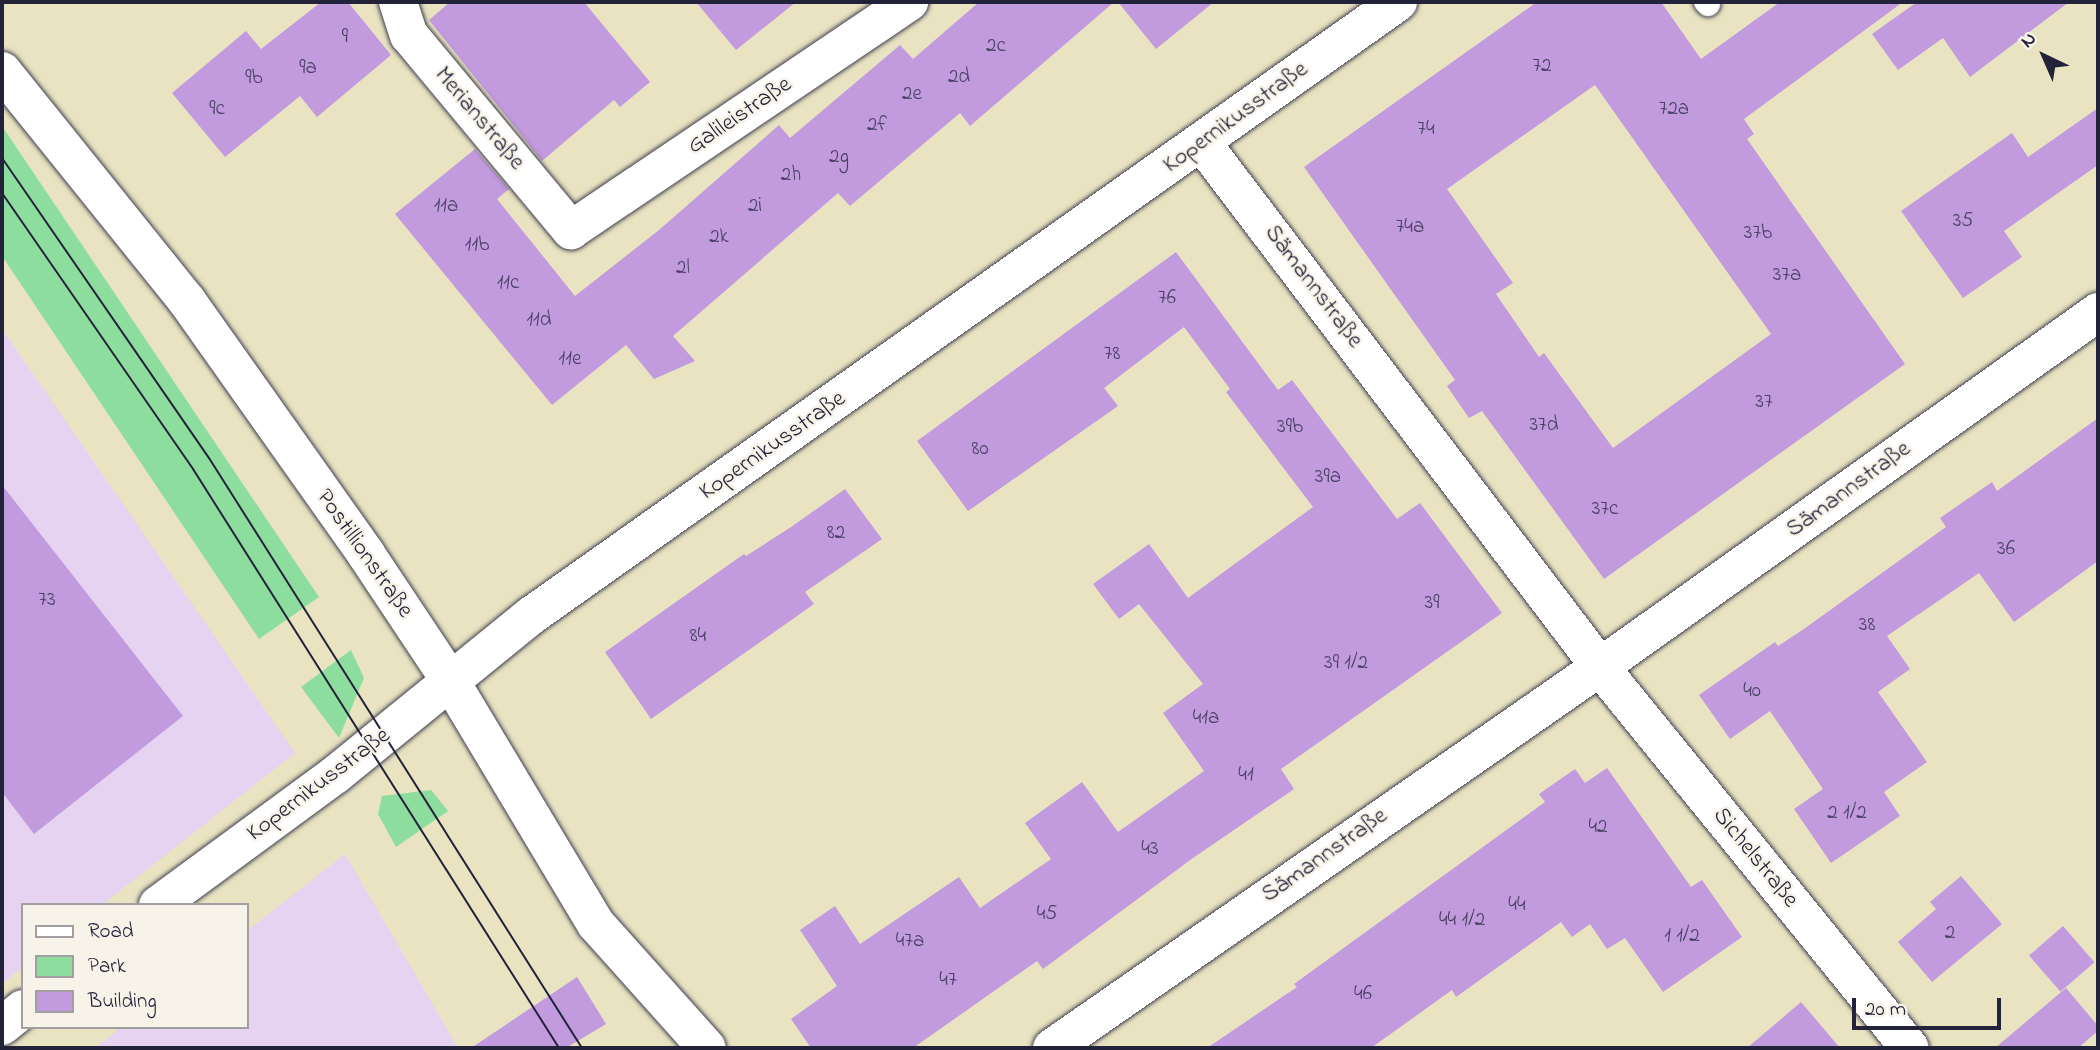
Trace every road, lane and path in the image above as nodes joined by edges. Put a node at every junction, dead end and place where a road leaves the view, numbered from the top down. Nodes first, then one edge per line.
1 (398, 2) edge
2 (909, 2) edge
3 (1384, 6) edge
4 (2, 71) edge
5 (1202, 143) junction
6 (571, 230) joint
7 (2098, 312) edge
8 (1600, 667) junction
9 (451, 682) junction
10 (161, 903) edge
11 (21, 1011) edge
12 (2, 1026) edge
13 (707, 1048) edge
14 (1052, 1048) edge
15 (1910, 1048) edge

1 - 6 street, Merianstraße
2 - 6 street, Galileistraße
3 - 5 street, Kopernikusstraße
4 - 9 street, Postillionstraße
5 - 8 street, Sämannstraße
5 - 9 street, Kopernikusstraße
7 - 8 street, Sämannstraße
8 - 14 street, Sämannstraße
8 - 15 street, Sichelstraße
9 - 10 street, Kopernikusstraße
9 - 13 street, Postillionstraße
11 - 12 street

